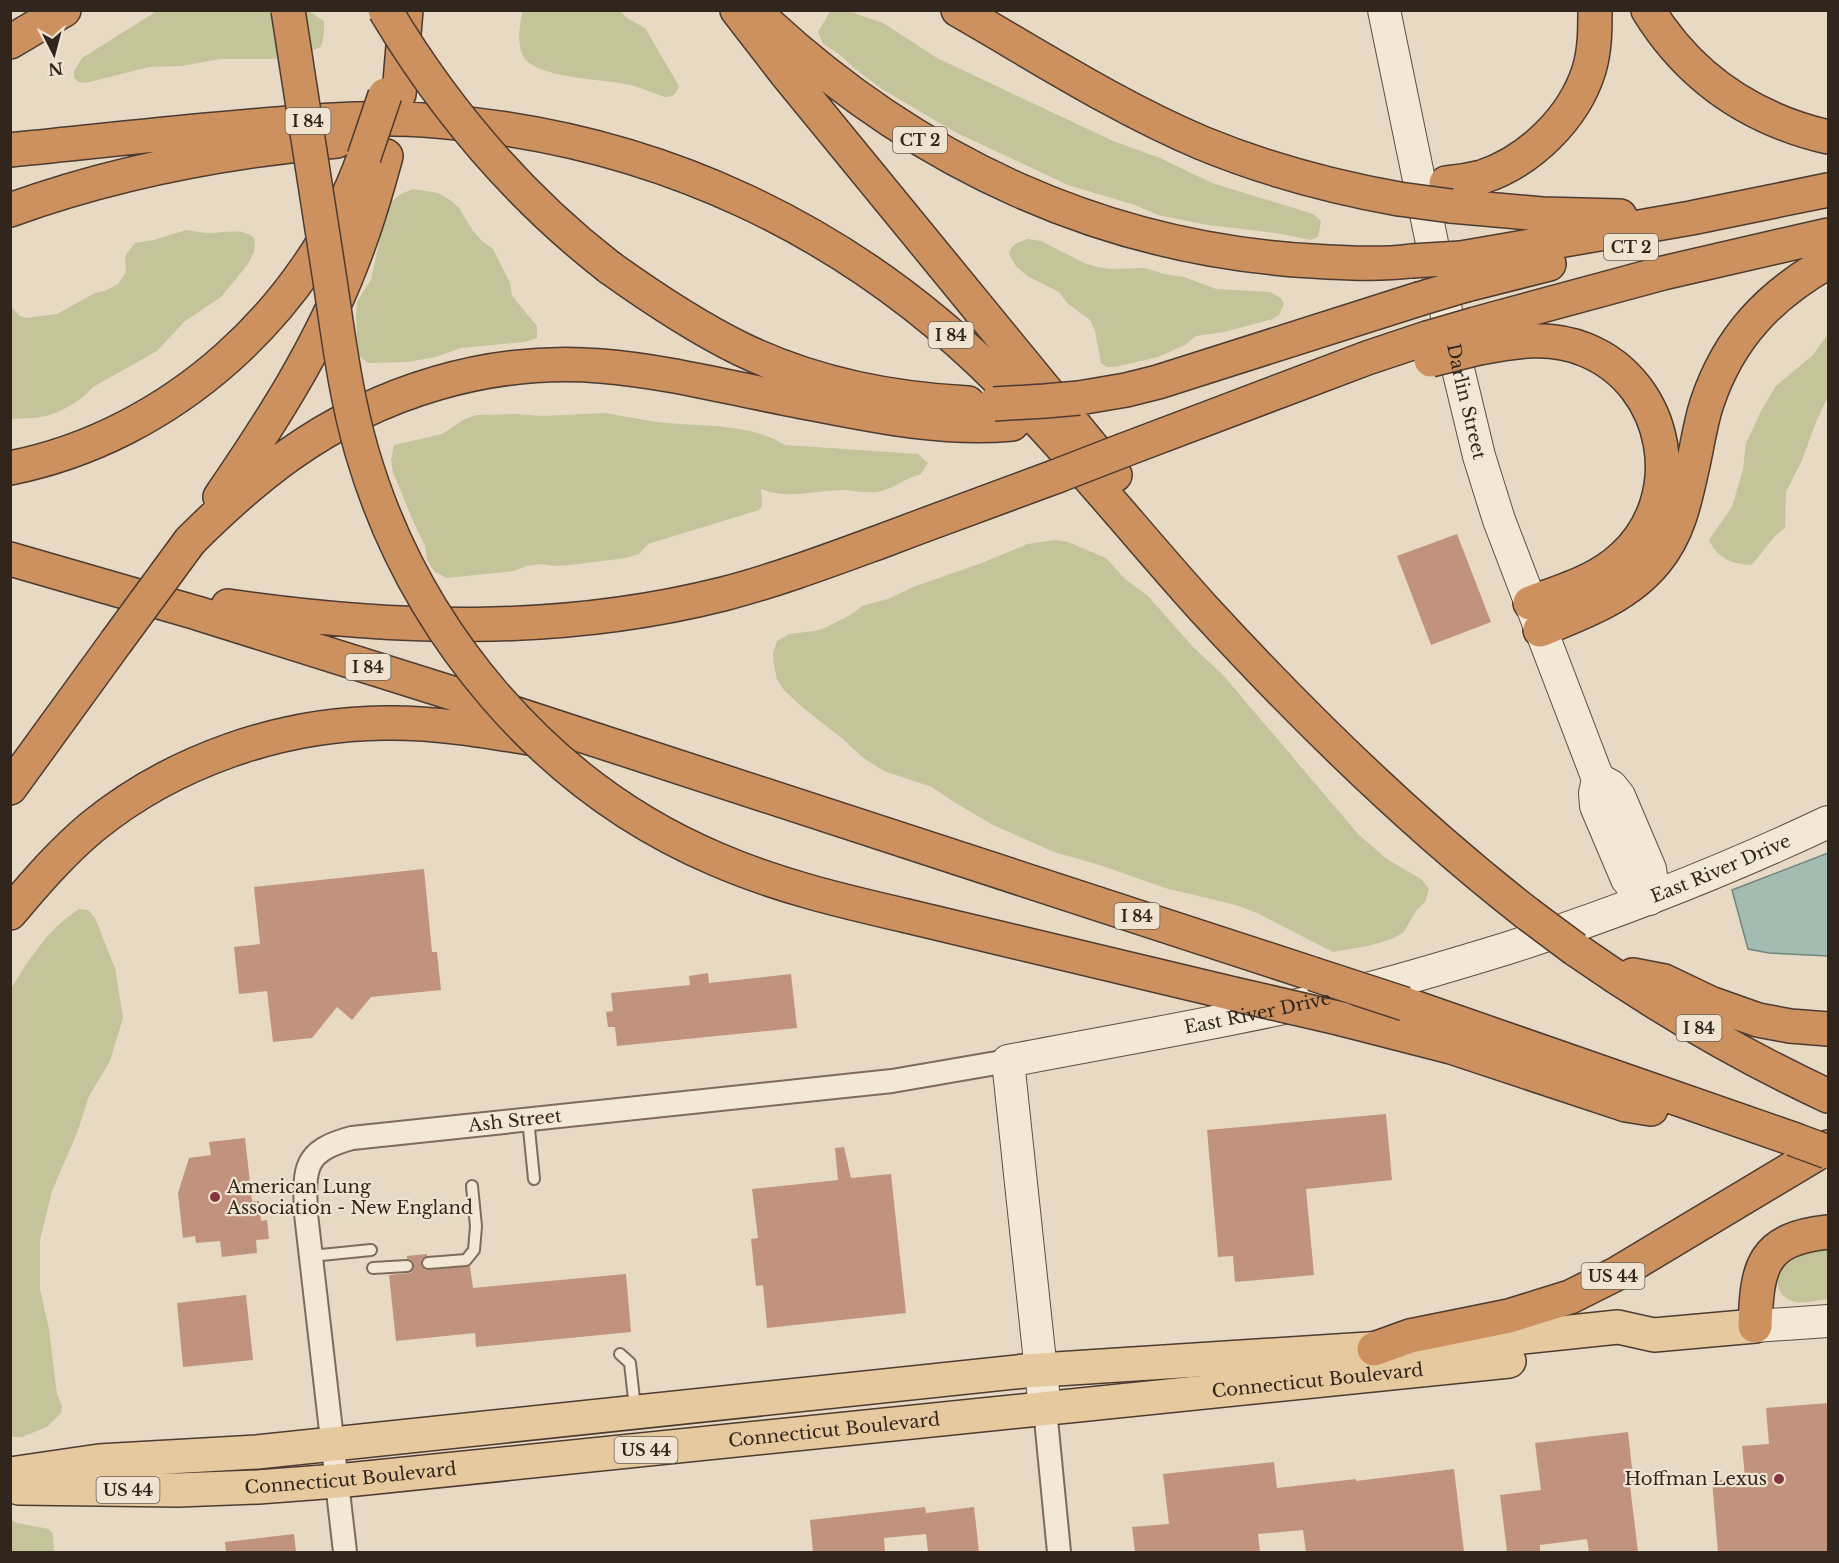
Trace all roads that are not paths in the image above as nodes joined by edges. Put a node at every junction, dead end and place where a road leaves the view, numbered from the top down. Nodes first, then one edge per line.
1 (64, 10) edge
2 (288, 10) edge
3 (737, 10) edge
4 (754, 10) edge
5 (958, 10) edge
6 (1384, 10) edge
7 (1595, 10) edge
8 (1648, 10) edge
9 (398, 18) edge
10 (10, 42) edge
11 (1828, 137) edge
12 (605, 148) junction
13 (10, 150) edge
14 (376, 156) junction
15 (1828, 190) edge
16 (1448, 195) junction
17 (10, 210) edge
18 (1828, 213) edge
19 (1691, 218) junction
20 (1828, 235) edge
21 (1828, 262) edge
22 (1464, 271) junction
23 (1477, 336) junction
24 (1003, 414) junction
25 (10, 468) edge
26 (190, 541) junction
27 (10, 559) edge
28 (88, 580) junction
29 (1535, 616) junction
30 (1292, 703) junction
31 (646, 757) junction
32 (10, 788) edge
33 (1828, 822) edge
34 (1649, 899) junction
35 (10, 913) edge
36 (1605, 970) junction
37 (1828, 1029) edge
38 (1008, 1061) junction
39 (1828, 1096) edge
40 (1700, 1107) junction
41 (528, 1119) junction
42 (1828, 1147) edge
43 (1828, 1152) edge
44 (534, 1179) dead end
45 (472, 1186) dead end
46 (1828, 1232) edge
47 (370, 1250) dead end
48 (311, 1256) junction
49 (428, 1263) dead end
50 (407, 1266) dead end
51 (373, 1268) dead end
52 (1828, 1321) edge
53 (1755, 1326) junction
54 (1654, 1335) junction
55 (1374, 1349) junction
56 (620, 1354) dead end
57 (1041, 1370) junction
58 (1045, 1409) junction
59 (636, 1412) junction
60 (333, 1444) junction
61 (10, 1474) edge
62 (337, 1481) junction
63 (10, 1488) edge
64 (345, 1552) edge
65 (1059, 1552) edge

1 - 10 highway
2 - 40 highway, bridge
3 - 30 highway
4 - 22 highway, CT 2, bridge
5 - 16 highway
6 - 29 street, Darlin Street
7 - 16 highway
8 - 11 highway
9 - 14 highway, bridge
9 - 24 highway, bridge
12 - 13 highway, I 84
12 - 17 highway
12 - 30 highway, I 84
14 - 25 highway
14 - 26 highway
15 - 19 highway, CT 2
16 - 19 highway
18 - 22 highway, CT 2
19 - 22 highway, CT 2
20 - 23 highway
21 - 29 highway
22 - 24 highway, CT 2, bridge
23 - 28 highway, bridge
23 - 29 highway
24 - 26 highway
26 - 32 highway, bridge
27 - 28 highway, I 84
28 - 31 highway, I 84
29 - 34 street, Darlin Street
30 - 36 highway, I 84, bridge
31 - 35 highway
31 - 40 highway, I 84, bridge
33 - 34 street, East River Drive
34 - 38 street, East River Drive
36 - 37 highway
36 - 39 highway, I 84
38 - 41 street, Ash Street
38 - 57 street
40 - 43 highway, I 84, bridge
41 - 44 lane
41 - 48 street, Ash Street
42 - 55 highway, US 44
45 - 49 lane
46 - 53 highway
47 - 48 lane
48 - 60 street, Ash Street
50 - 51 lane
52 - 53 street
53 - 54 main road, Connecticut Boulevard / US 44
54 - 55 main road, Connecticut Boulevard
54 - 58 main road, Connecticut Boulevard / US 44
55 - 57 main road, Connecticut Boulevard / US 44
56 - 59 lane
57 - 58 street
57 - 59 main road, Connecticut Boulevard / US 44
58 - 62 main road, Connecticut Boulevard / US 44
58 - 65 street
59 - 60 main road, Connecticut Boulevard / US 44
60 - 61 main road, Connecticut Boulevard / US 44
60 - 62 street, Ash Street
62 - 63 main road, Connecticut Boulevard / US 44
62 - 64 street, Ash Street

